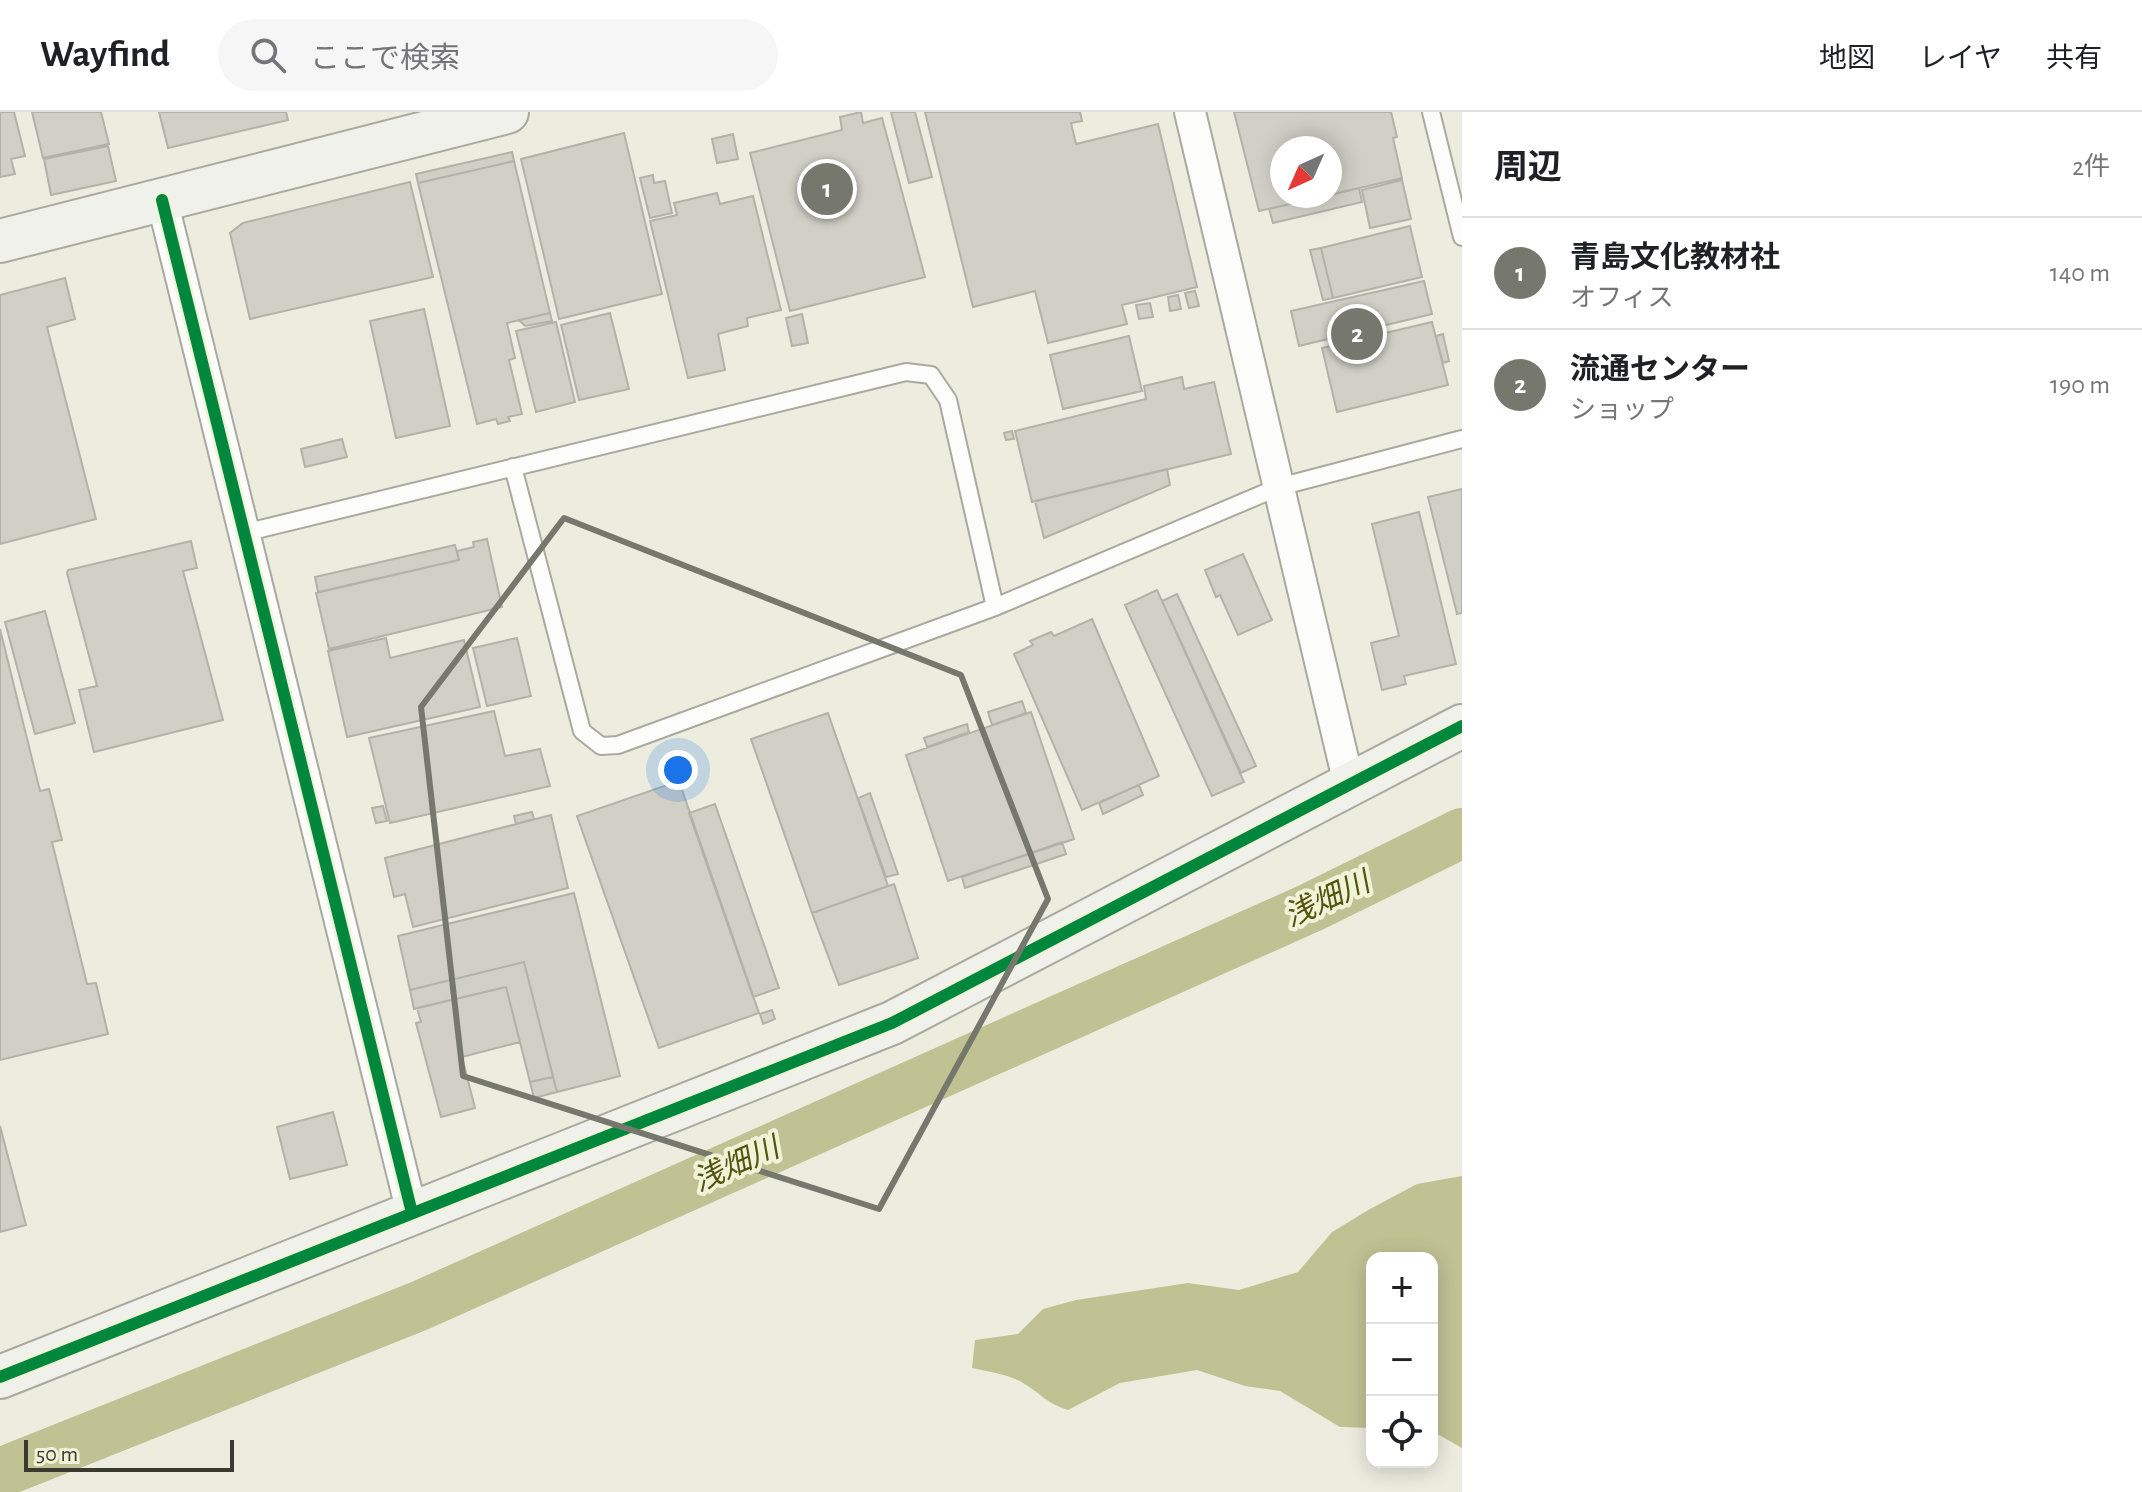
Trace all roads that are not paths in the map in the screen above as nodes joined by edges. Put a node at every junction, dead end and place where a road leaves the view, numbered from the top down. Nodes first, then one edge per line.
1 (507, 112) edge
2 (1190, 112) edge
3 (1431, 112) edge
4 (162, 200) junction
5 (1462, 237) edge
6 (0, 241) edge
7 (1462, 439) edge
8 (513, 467) junction
9 (1279, 487) junction
10 (244, 533) junction
11 (995, 607) junction
12 (1462, 726) edge
13 (1349, 784) junction
14 (412, 1213) junction
15 (0, 1377) edge

1 - 4 street
2 - 9 street
3 - 5 lane
4 - 6 street
4 - 10 street
7 - 9 lane
8 - 10 lane
8 - 11 lane
8 - 11 lane
9 - 11 lane
9 - 13 street
10 - 14 street
12 - 13 street
13 - 14 street
14 - 15 street

